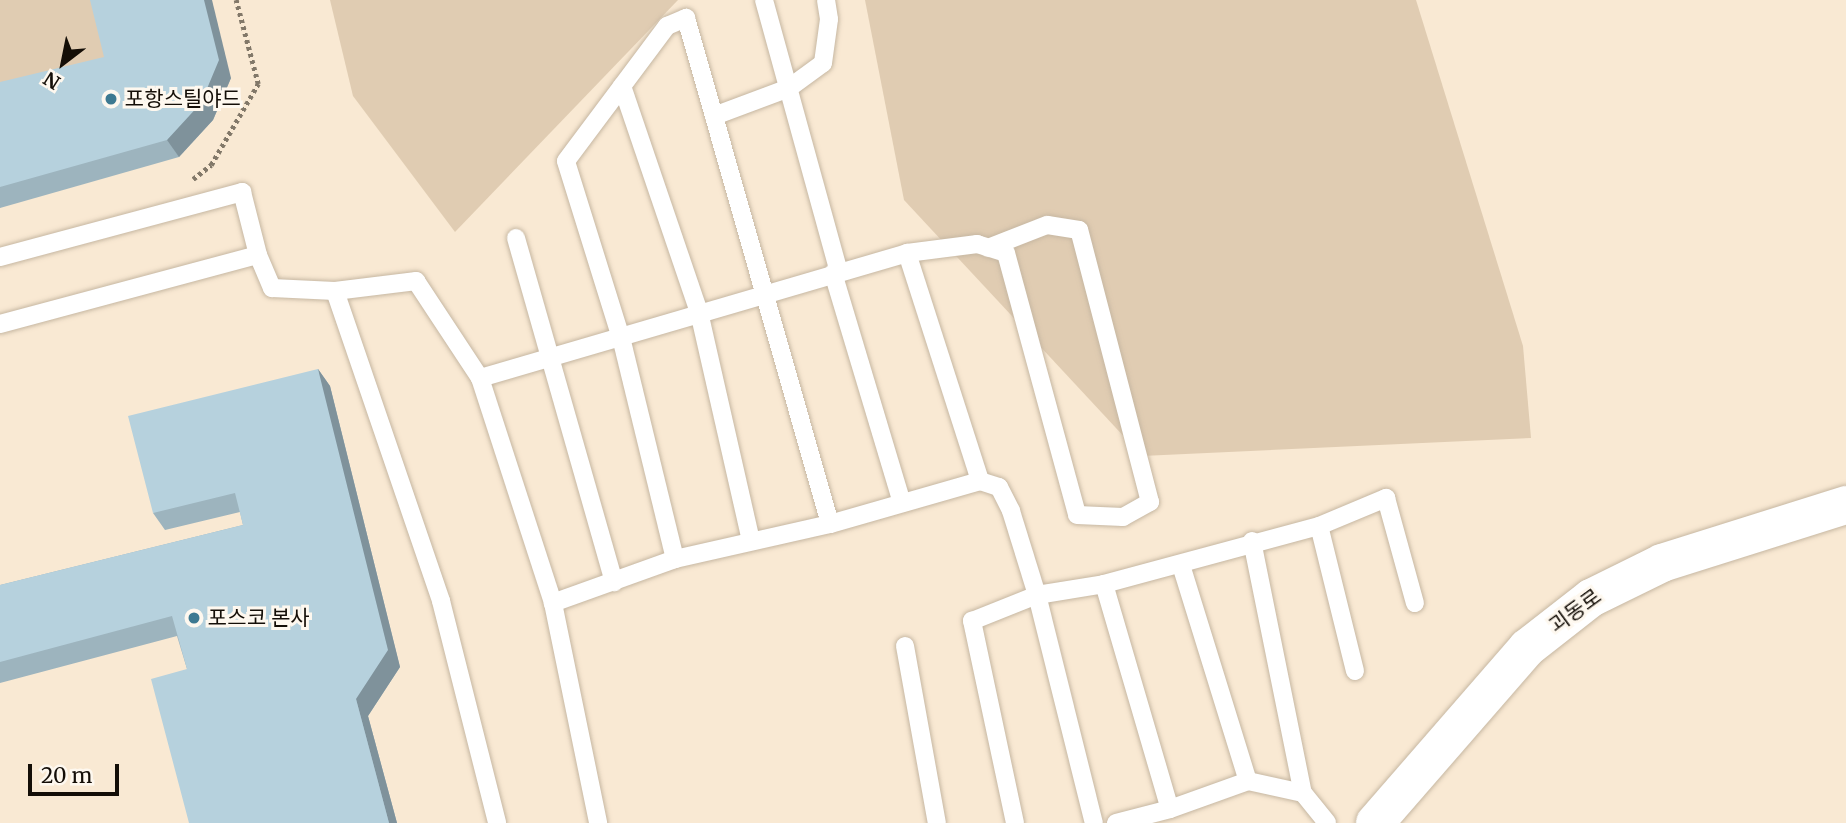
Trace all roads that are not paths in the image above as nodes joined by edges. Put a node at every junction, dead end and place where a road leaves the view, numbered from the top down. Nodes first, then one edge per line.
1 (764, 0) edge
2 (827, 0) edge
3 (622, 86) junction
4 (789, 88) junction
5 (715, 116) junction
6 (516, 238) dead end
7 (988, 248) junction
8 (907, 253) junction
9 (258, 255) junction
10 (0, 257) edge
11 (836, 272) junction
12 (335, 291) junction
13 (764, 292) junction
14 (699, 312) junction
15 (0, 324) edge
16 (621, 338) junction
17 (548, 362) junction
18 (480, 378) junction
19 (980, 481) junction
20 (902, 503) junction
21 (1846, 505) edge
22 (830, 524) junction
23 (1319, 526) junction
24 (751, 540) junction
25 (1252, 541) junction
26 (676, 559) junction
27 (1181, 565) junction
28 (614, 582) junction
29 (1104, 584) junction
30 (1037, 595) junction
31 (552, 603) junction
32 (1415, 603) dead end
33 (905, 646) dead end
34 (1355, 671) dead end
35 (1248, 780) junction
36 (1303, 793) junction
37 (1170, 809) junction
38 (497, 823) edge
39 (598, 823) edge
40 (937, 823) edge
41 (1015, 823) edge
42 (1094, 823) edge
43 (1116, 823) edge
44 (1327, 823) edge
45 (1375, 823) edge

1 - 4 lane
2 - 4 lane
3 - 5 lane
3 - 14 lane
3 - 16 lane
4 - 5 lane
4 - 11 lane
5 - 13 lane
6 - 17 lane
7 - 7 lane
7 - 8 lane
8 - 11 lane
8 - 19 lane
9 - 10 lane
9 - 12 lane
9 - 15 lane
11 - 13 lane
11 - 20 lane
12 - 18 lane
12 - 38 lane
13 - 14 lane
13 - 22 lane
14 - 16 lane
14 - 24 lane
16 - 17 lane
16 - 26 lane
17 - 18 lane
17 - 28 lane
18 - 31 lane
19 - 20 lane
19 - 30 lane
20 - 22 lane
21 - 45 street, 괴동로
22 - 24 lane
23 - 25 lane
23 - 32 lane
23 - 34 lane
24 - 26 lane
25 - 27 lane
25 - 36 lane
26 - 28 lane
27 - 29 lane
27 - 35 lane
28 - 31 lane
29 - 30 lane
29 - 37 lane
30 - 41 lane
30 - 42 lane
31 - 39 lane
33 - 40 lane
35 - 36 lane
35 - 37 lane
36 - 44 lane
37 - 43 lane

